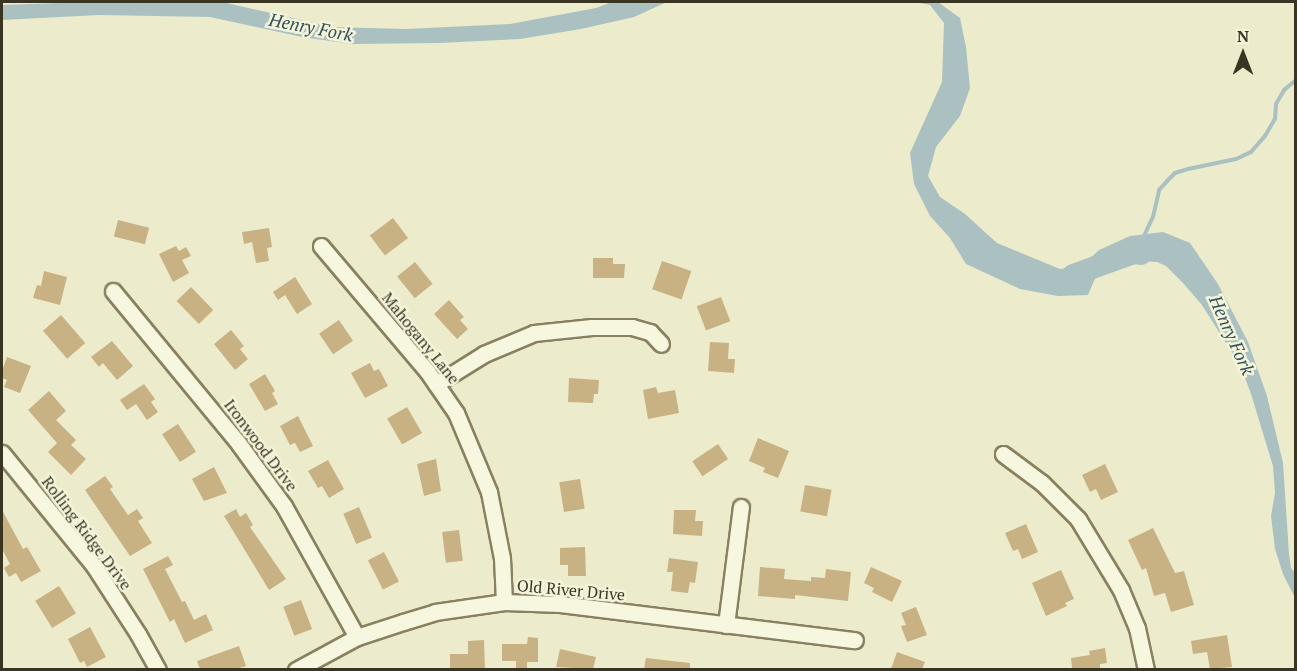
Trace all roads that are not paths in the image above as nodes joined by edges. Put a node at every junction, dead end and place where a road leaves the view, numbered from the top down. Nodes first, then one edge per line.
1 (321, 246) dead end
2 (113, 291) dead end
3 (661, 344) dead end
4 (436, 384) junction
5 (2, 453) edge
6 (1003, 454) dead end
7 (741, 507) dead end
8 (504, 602) junction
9 (726, 625) junction
10 (357, 637) junction
11 (855, 640) dead end
12 (158, 669) edge
13 (296, 669) edge
14 (1146, 669) edge

1 - 4 street, Mahogany Lane
2 - 10 street, Ironwood Drive
3 - 4 street
4 - 8 street, Mahogany Lane
5 - 12 street, Rolling Ridge Drive
6 - 14 street
7 - 9 street
8 - 9 street, Old River Drive
8 - 10 street, Old River Drive
9 - 11 street, Old River Drive
10 - 13 street, Old River Drive

